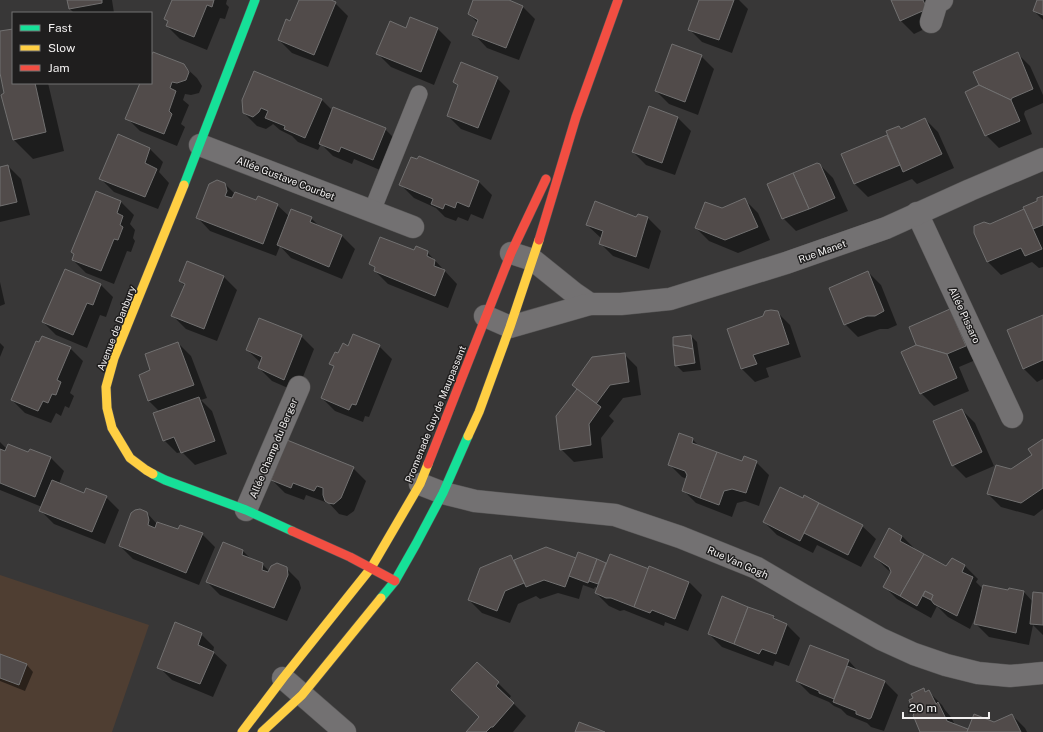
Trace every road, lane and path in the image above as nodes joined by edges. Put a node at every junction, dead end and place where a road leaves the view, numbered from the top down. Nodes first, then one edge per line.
1 (255, 0) edge
2 (618, 0) edge
3 (942, 0) edge
4 (931, 22) dead end
5 (419, 94) dead end
6 (576, 117) junction
7 (200, 145) junction
8 (1043, 159) edge
9 (372, 211) junction
10 (917, 213) junction
11 (413, 227) dead end
12 (511, 253) junction
13 (533, 260) junction
14 (590, 304) junction
15 (485, 316) junction
16 (510, 327) junction
17 (299, 387) dead end
18 (1012, 417) dead end
19 (420, 484) junction
20 (443, 493) junction
21 (246, 510) junction
22 (371, 568) junction
23 (395, 581) junction
24 (1043, 673) edge
25 (283, 678) junction
26 (302, 695) junction
27 (242, 732) edge
28 (262, 732) edge
29 (345, 732) edge

1 - 7 street, Avenue de Danbury
2 - 6 street, Promenade Guy de Maupassant
3 - 4 street
5 - 9 lane
6 - 12 street, Promenade Guy de Maupassant
6 - 13 street, Promenade Guy de Maupassant
7 - 9 street, Allée Gustave Courbet
7 - 21 street, Avenue de Danbury
8 - 10 street, Rue Manet
9 - 11 street, Allée Gustave Courbet
10 - 14 street, Rue Manet
10 - 18 street, Allée Pissaro
12 - 13 street
12 - 15 street, Promenade Guy de Maupassant
13 - 14 street
13 - 16 street, Promenade Guy de Maupassant
14 - 16 street, Rue Manet
15 - 16 street
15 - 19 street, Promenade Guy de Maupassant
16 - 20 street, Promenade Guy de Maupassant
17 - 21 street, Allée Champ du Berger
19 - 20 street, Rue Van Gogh
19 - 22 street, Promenade Guy de Maupassant
20 - 23 street, Promenade Guy de Maupassant
20 - 24 street, Rue Van Gogh
21 - 22 street, Avenue de Danbury
22 - 23 street, Avenue de Danbury
22 - 25 street, Promenade Guy de Maupassant
23 - 26 street, Promenade Guy de Maupassant
25 - 26 street
25 - 27 street, Promenade Guy de Maupassant
26 - 28 street, Promenade Guy de Maupassant
26 - 29 street

